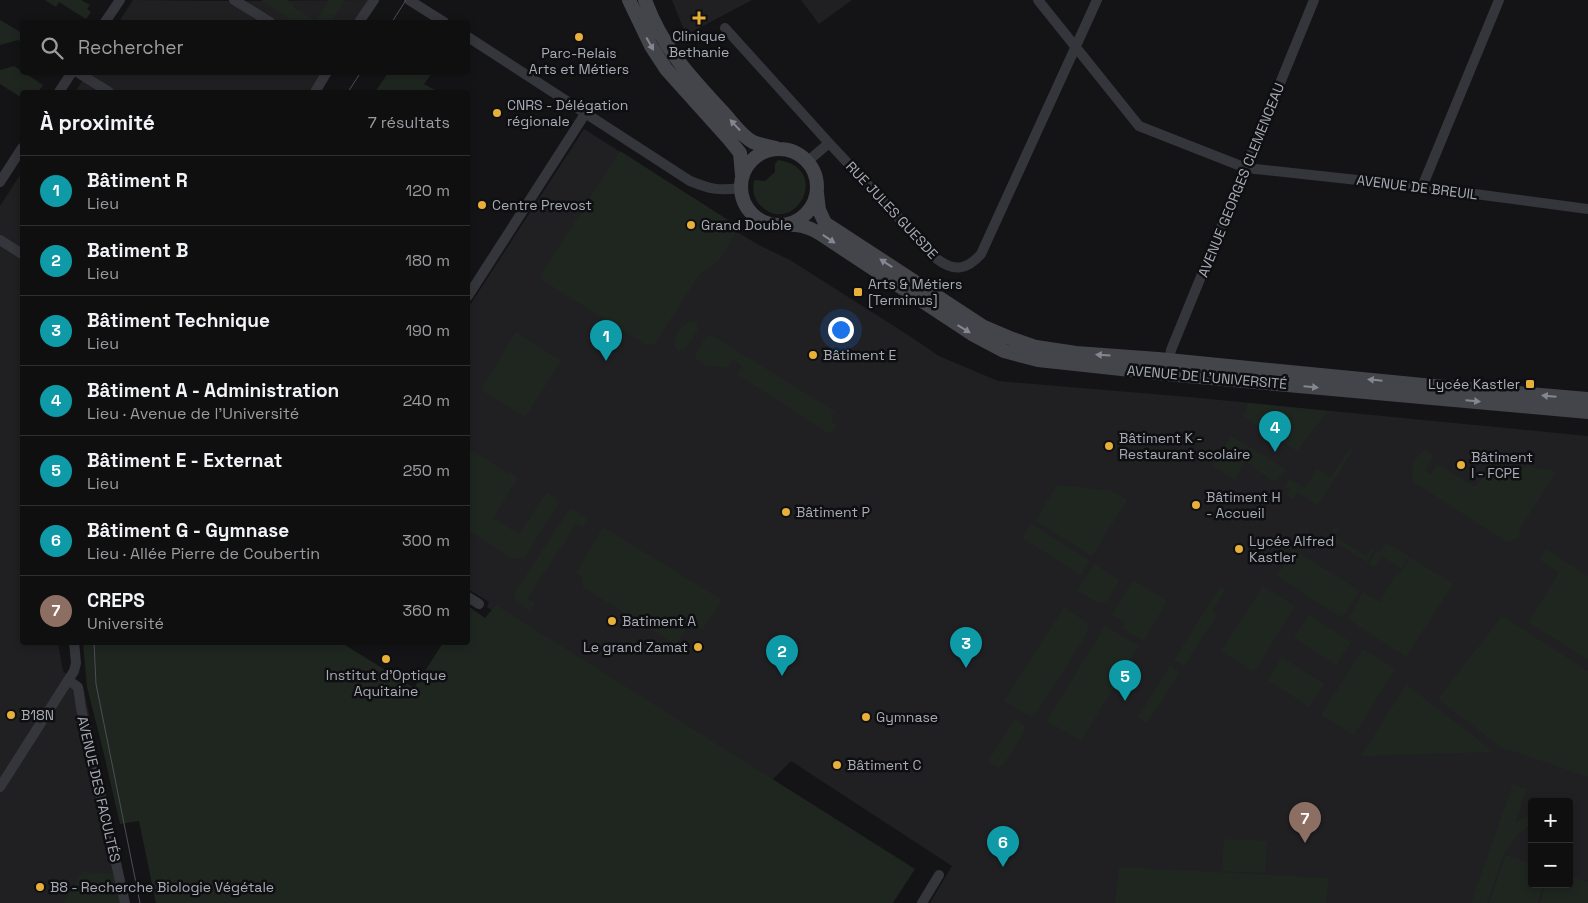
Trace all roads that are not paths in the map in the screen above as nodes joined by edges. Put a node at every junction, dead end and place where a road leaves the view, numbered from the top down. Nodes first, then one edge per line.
1 (120, 0) edge
2 (234, 0) edge
3 (374, 0) edge
4 (409, 0) edge
5 (629, 0) edge
6 (645, 0) edge
7 (1038, 0) edge
8 (1097, 0) edge
9 (1314, 0) edge
10 (1500, 0) edge
11 (106, 20) edge
12 (267, 20) edge
13 (360, 20) edge
14 (441, 20) edge
15 (725, 28) dead end
16 (470, 38) edge
17 (1075, 47) junction
18 (70, 75) edge
19 (83, 75) edge
20 (325, 75) edge
21 (60, 90) edge
22 (106, 90) edge
23 (316, 90) edge
24 (585, 114) junction
25 (829, 143) junction
26 (776, 148) junction
27 (20, 151) edge
28 (808, 161) junction
29 (1246, 168) junction
30 (0, 182) edge
31 (741, 182) junction
32 (1422, 187) junction
33 (817, 193) junction
34 (1588, 209) edge
35 (784, 225) junction
36 (0, 240) edge
37 (20, 253) edge
38 (470, 293) edge
39 (938, 305) junction
40 (996, 339) junction
41 (1170, 360) junction
42 (1423, 391) junction
43 (1588, 399) edge
44 (1588, 412) edge
45 (470, 598) edge
46 (479, 604) dead end
47 (74, 645) edge
48 (68, 680) junction
49 (0, 787) edge
50 (939, 875) dead end
51 (125, 903) edge
52 (922, 903) edge

1 - 11 street
2 - 12 street
3 - 13 street
4 - 14 street
5 -> 31 street
26 -> 6 street
7 - 17 street, AVENUE DE BREUIL
8 - 17 street, RUE JULES GUESDE
9 - 29 street, AVENUE GEORGES CLEMENCEAU
10 - 32 street
15 - 25 street, RUE JULES GUESDE
16 - 24 street
17 - 25 street, RUE JULES GUESDE
17 - 29 street, AVENUE DE BREUIL
18 - 21 street
19 - 22 street
20 - 23 street
24 - 31 street
24 - 38 street
25 - 28 street
26 - 28 street
26 - 31 street
27 - 30 street
28 - 33 street
29 - 32 street, AVENUE DE BREUIL
29 - 41 street, AVENUE GEORGES CLEMENCEAU
31 - 35 street
32 - 34 street, AVENUE DE BREUIL
33 - 35 street
39 -> 33 street, AVENUE DE L'UNIVERSITÉ
35 -> 39 street, AVENUE DE L'UNIVERSITÉ
36 - 37 street
39 - 40 street, AVENUE DE L'UNIVERSITÉ
41 -> 40 street, AVENUE DE L'UNIVERSITÉ
40 -> 42 street, AVENUE DE L'UNIVERSITÉ
42 -> 41 street, AVENUE DE L'UNIVERSITÉ
43 -> 42 street, AVENUE DE L'UNIVERSITÉ
42 -> 44 street, AVENUE DE L'UNIVERSITÉ
45 - 46 street
47 - 48 street
48 - 49 street
48 - 51 street, AVENUE DES FACULTÉS
50 - 52 street

